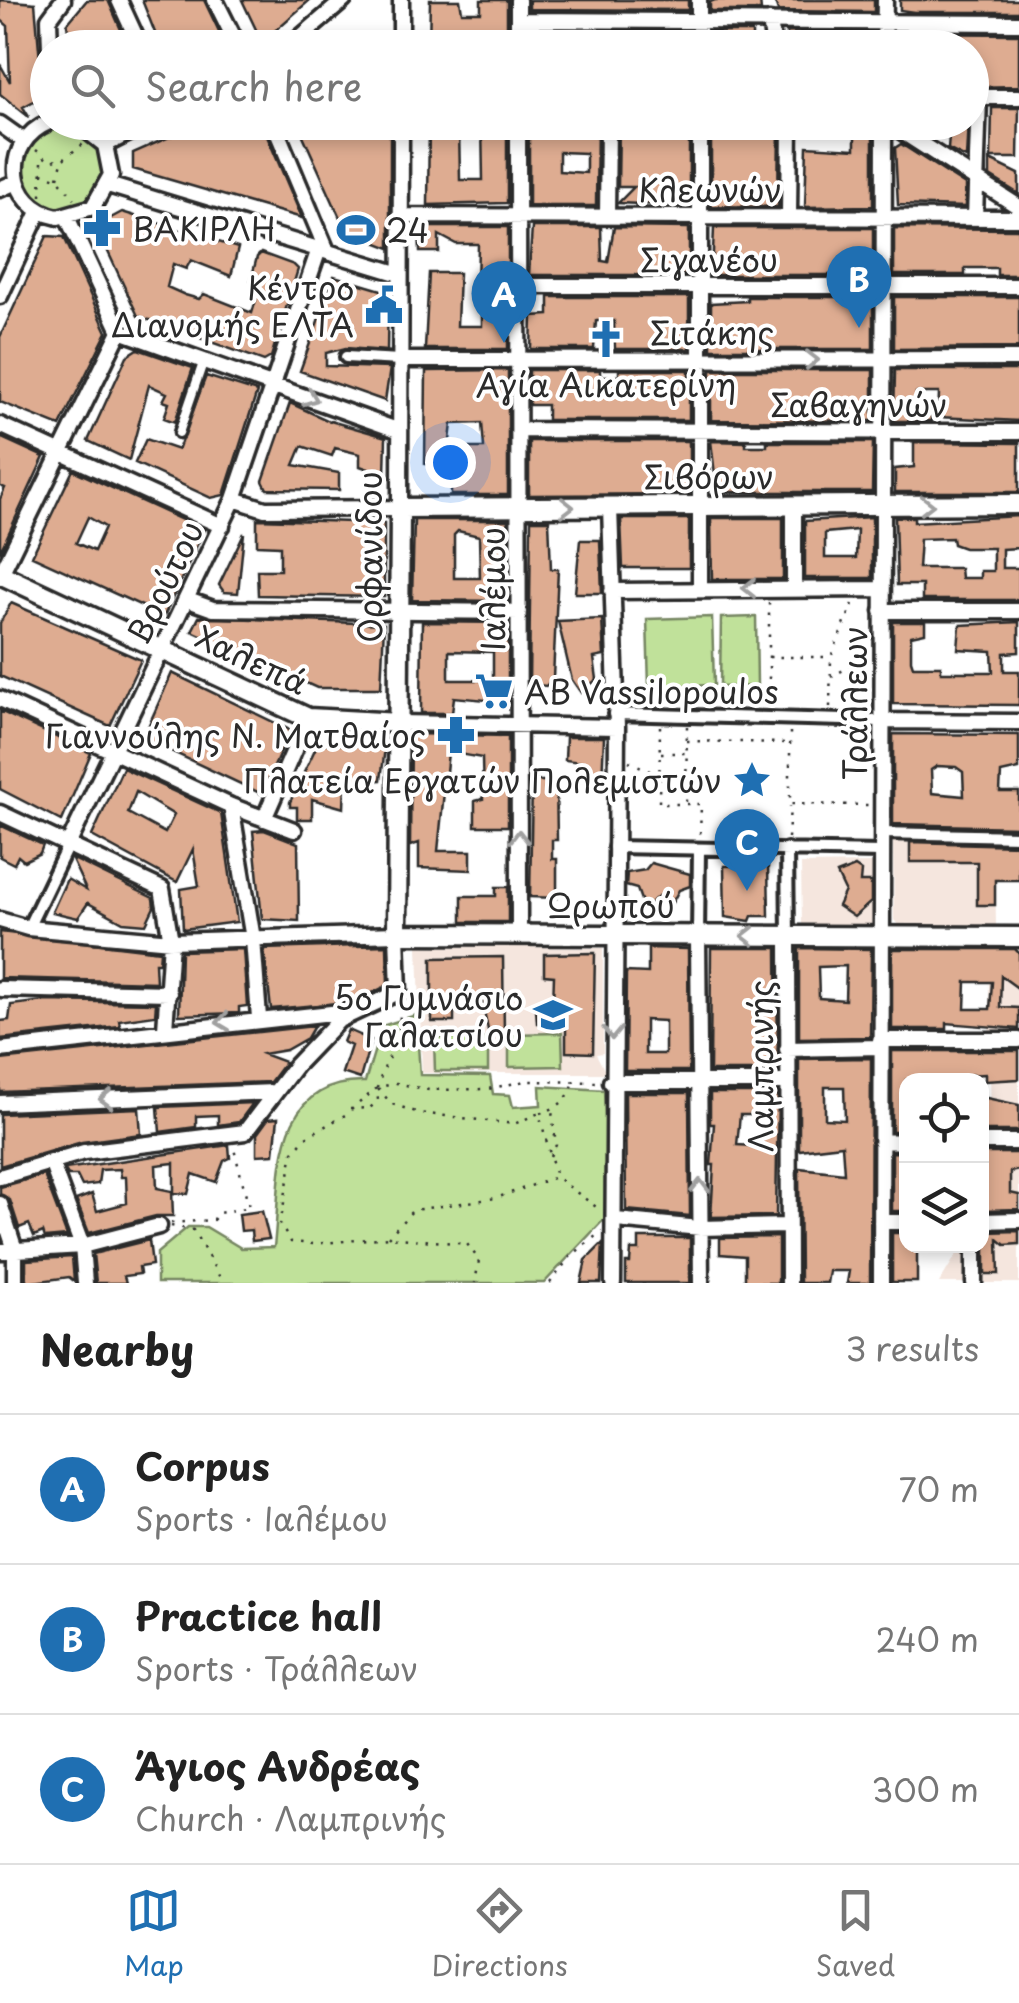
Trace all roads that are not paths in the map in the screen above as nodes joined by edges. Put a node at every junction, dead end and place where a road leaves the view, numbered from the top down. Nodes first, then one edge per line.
1 (118, 0) edge
2 (214, 0) edge
3 (344, 0) edge
4 (401, 0) edge
5 (518, 0) edge
6 (700, 0) edge
7 (885, 0) edge
8 (54, 3) edge
9 (518, 20) junction
10 (700, 21) junction
11 (770, 21) junction
12 (884, 21) junction
13 (1019, 23) edge
14 (49, 30) edge
15 (132, 30) edge
16 (229, 30) edge
17 (309, 30) edge
18 (401, 30) edge
19 (518, 30) edge
20 (700, 30) edge
21 (771, 30) edge
22 (884, 30) edge
23 (989, 97) edge
24 (1019, 97) edge
25 (0, 124) edge
26 (30, 136) edge
27 (24, 140) junction
28 (101, 140) edge
29 (280, 140) edge
30 (401, 140) edge
31 (518, 140) edge
32 (608, 140) edge
33 (700, 140) edge
34 (790, 140) edge
35 (886, 140) edge
36 (914, 140) edge
37 (976, 140) edge
38 (976, 180) junction
39 (16, 182) junction
40 (108, 185) junction
41 (0, 189) edge
42 (1019, 207) edge
43 (40, 212) junction
44 (400, 216) junction
45 (518, 216) junction
46 (607, 216) junction
47 (700, 216) junction
48 (67, 217) junction
49 (789, 217) junction
50 (884, 217) junction
51 (975, 218) junction
52 (1019, 218) edge
53 (323, 250) junction
54 (400, 274) junction
55 (520, 286) junction
56 (1019, 286) edge
57 (700, 287) junction
58 (883, 288) junction
59 (0, 296) edge
60 (120, 330) junction
61 (346, 358) dead end
62 (1019, 359) edge
63 (204, 360) junction
64 (400, 360) junction
65 (520, 360) junction
66 (700, 360) junction
67 (883, 360) junction
68 (274, 384) junction
69 (0, 425) edge
70 (519, 430) junction
71 (400, 431) junction
72 (700, 431) junction
73 (1019, 432) edge
74 (883, 433) junction
75 (178, 434) dead end
76 (61, 452) junction
77 (234, 498) junction
78 (1019, 504) edge
79 (882, 505) junction
80 (610, 506) junction
81 (700, 506) junction
82 (794, 506) junction
83 (519, 507) junction
84 (400, 508) junction
85 (222, 526) junction
86 (0, 574) edge
87 (700, 588) junction
88 (794, 588) junction
89 (882, 589) junction
90 (612, 590) junction
91 (188, 600) junction
92 (1019, 611) edge
93 (399, 612) junction
94 (519, 612) junction
95 (882, 612) junction
96 (161, 649) junction
97 (0, 699) edge
98 (308, 718) junction
99 (615, 720) junction
100 (882, 721) junction
101 (1019, 722) edge
102 (399, 723) junction
103 (519, 724) junction
104 (114, 750) junction
105 (231, 806) junction
106 (0, 813) edge
107 (264, 819) junction
108 (294, 830) dead end
109 (881, 833) junction
110 (1019, 836) edge
111 (68, 844) junction
112 (614, 847) junction
113 (699, 848) junction
114 (787, 848) junction
115 (881, 852) junction
116 (1, 921) edge
117 (28, 928) junction
118 (397, 934) junction
119 (518, 934) junction
120 (612, 935) junction
121 (698, 936) junction
122 (788, 936) junction
123 (880, 937) junction
124 (253, 939) junction
125 (1014, 941) edge
126 (170, 942) junction
127 (0, 989) edge
128 (169, 994) junction
129 (355, 1010) junction
130 (259, 1018) junction
131 (165, 1029) junction
132 (1019, 1040) edge
133 (880, 1044) junction
134 (0, 1050) edge
135 (788, 1050) junction
136 (611, 1082) junction
137 (788, 1082) junction
138 (699, 1083) junction
139 (274, 1092) junction
140 (0, 1103) edge
141 (882, 1142) junction
142 (899, 1142) edge
143 (989, 1142) edge
144 (1019, 1142) edge
145 (51, 1162) junction
146 (0, 1177) edge
147 (0, 1204) edge
148 (616, 1220) junction
149 (1019, 1220) edge
150 (989, 1221) edge
151 (881, 1222) junction
152 (899, 1222) edge
153 (160, 1226) road end
154 (788, 1226) junction
155 (700, 1228) junction
156 (82, 1246) junction
157 (8, 1250) edge
158 (974, 1253) edge
159 (15, 1283) edge
160 (85, 1283) edge
161 (613, 1283) edge
162 (701, 1283) edge
163 (788, 1283) edge
164 (881, 1283) edge
165 (974, 1283) edge

1 - 15 street
2 - 16 street
3 - 17 street
4 - 18 street
5 - 9 street
6 - 10 street
7 - 12 street
8 - 14 street
9 - 10 street
9 - 19 street
10 - 11 street
10 - 20 street
11 - 12 street
11 - 21 street
12 - 13 street
12 - 22 street
23 - 24 street
25 - 27 street
26 - 27 street
27 - 39 street
28 - 40 street
29 - 53 street
30 - 44 street, Ορφανίδου
31 - 45 street, Ιαλέμου
32 - 46 street
33 - 47 street
34 - 49 street
35 - 50 street, Τράλλεων
36 - 38 street
37 - 38 street
38 - 42 street
38 - 51 street
39 - 41 street
39 - 43 street
40 - 48 street
40 - 53 street
43 - 48 street
43 - 59 street
44 - 45 street, Κλεωνών
44 - 54 street, Ορφανίδου
45 - 46 street, Κλεωνών
45 - 55 street, Ιαλέμου
46 - 47 street, Κλεωνών
47 - 49 street, Κλεωνών
47 - 57 street
48 - 60 street
49 - 50 street, Κλεωνών
50 - 51 street, Κλεωνών
50 - 58 street, Τράλλεων
51 - 52 street, Κλεωνών
53 - 54 street
53 - 68 street, Βρούτου
54 - 64 street, Ορφανίδου
55 - 57 street, Σιγανέου
55 - 65 street, Ιαλέμου
56 - 58 street, Σιγανέου
57 - 58 street, Σιγανέου
57 - 66 street
58 - 67 street, Τράλλεων
60 - 63 street
60 - 76 street
61 - 64 street, Σιτάκης
62 - 67 street, Σιτάκης
63 - 68 street
63 - 75 lane
64 - 65 street, Σιτάκης
64 - 71 street, Ορφανίδου
65 - 66 street, Σιτάκης
65 - 70 street, Ιαλέμου
66 -> 67 street, Σιτάκης
66 - 72 street
67 - 74 street, Τράλλεων
68 -> 71 street
68 - 77 street, Βρούτου
69 - 76 street
70 - 72 street, Σαβαγηνών
70 - 83 street, Ιαλέμου
71 - 84 street, Ορφανίδου
72 - 74 street, Σαβαγηνών
72 - 81 street
73 - 74 street, Σαβαγηνών
74 - 79 street, Τράλλεων
76 - 85 street
76 - 86 street
77 - 84 street
77 - 85 street, Βρούτου
79 -> 78 street, Σιβόρων
79 - 82 street, Σιβόρων
79 - 89 street, Τράλλεων
80 - 81 street, Σιβόρων
83 -> 80 street, Σιβόρων
80 - 90 street
81 - 82 street, Σιβόρων
81 - 87 street
82 - 88 street
83 - 84 street, Σιβόρων
83 - 94 street, Ιαλέμου
84 - 93 street, Ορφανίδου
85 - 91 street, Βρούτου
86 - 96 street, Χαλεπά
88 -> 87 street
87 - 90 street
88 - 89 street
89 - 95 street, Τράλλεων
90 - 99 street
91 - 93 street
91 - 96 street, Βρούτου
92 - 95 street
93 - 94 street
93 - 102 street, Ορφανίδου
94 - 103 street, Ιαλέμου
95 - 100 street, Τράλλεων
96 - 98 street, Χαλεπά
96 - 104 street, Βρούτου
97 - 104 street
98 - 102 street, Χαλεπά
98 - 107 street
99 - 100 street
99 - 103 street, Χαλεπά
99 - 112 street
100 - 101 street
100 - 109 street, Τράλλεων
102 - 103 street, Χαλεπά
102 - 118 street, Ορφανίδου
119 -> 103 street, Ιαλέμου
104 - 105 street
104 - 111 street, Βρούτου
105 - 107 street
105 - 124 street
106 - 111 street
107 - 108 street
109 - 110 street
109 - 115 street, Τράλλεων
111 - 117 street, Βρούτου
111 - 126 street
112 - 113 street
112 - 120 street
113 - 114 street
113 - 121 street
114 - 115 street
114 - 122 street, Λαμπρινής
115 - 123 street, Τράλλεων
116 - 117 street
117 - 126 street
118 - 119 street, Ωρωπού
118 - 124 street
118 - 129 street, Ορφανίδου
119 - 120 street, Ωρωπού
120 - 121 street, Ωρωπού
120 -> 136 street
122 -> 121 street, Ωρωπού
121 - 138 street
122 - 123 street, Ωρωπού
122 - 135 street, Λαμπρινής
123 - 125 street, Ωρωπού
123 - 133 street, Τράλλεων
124 - 126 street
124 - 130 street
126 - 128 street
127 - 128 street
128 - 131 street
129 - 130 street
129 - 139 street
130 -> 131 street
131 - 134 street
132 - 133 street
133 - 135 street
133 - 141 street, Τράλλεων
135 - 137 street, Λαμπρινής
136 - 138 street
136 - 148 street
137 - 138 street
137 - 154 street, Λαμπρινής
155 -> 138 street
139 -> 140 street
139 - 145 street
141 - 142 street
141 - 151 street, Τράλλεων
143 - 144 street
145 - 146 street
145 - 156 street
147 - 157 street
148 - 155 street
148 - 161 street
149 - 150 street
151 - 152 street
151 - 164 street, Τράλλεων
153 - 156 street
154 - 155 street
154 - 163 street, Λαμπρινής
155 - 162 street
156 - 157 street
156 - 160 street
157 - 159 street
158 - 165 street

